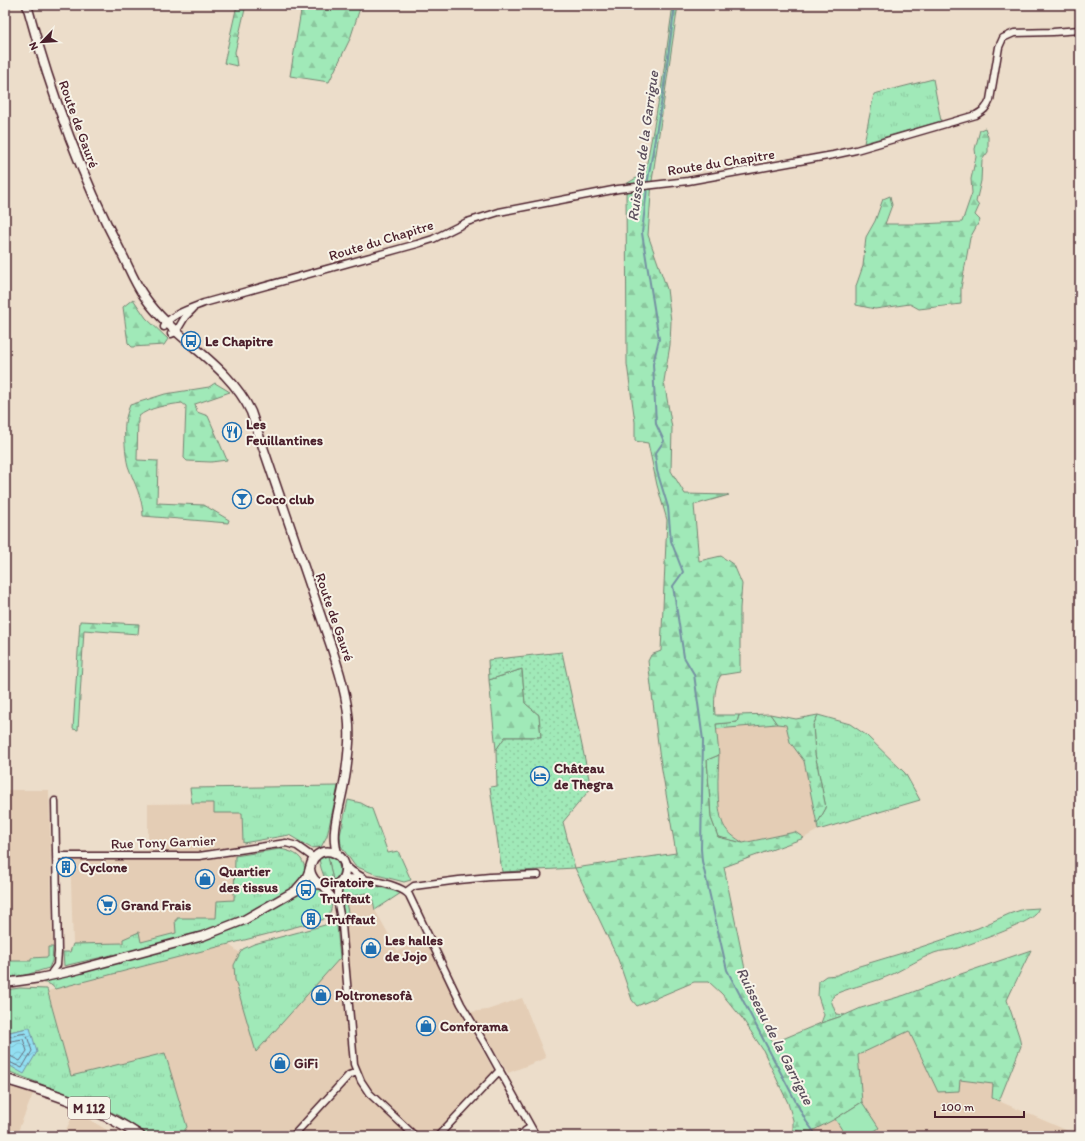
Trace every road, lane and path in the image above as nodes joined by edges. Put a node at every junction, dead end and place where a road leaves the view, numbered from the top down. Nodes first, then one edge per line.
1 (27, 5) edge
2 (1080, 30) edge
3 (197, 306) junction
4 (165, 325) junction
5 (174, 333) junction
6 (55, 801) dead end
7 (335, 829) junction
8 (322, 852) junction
9 (338, 855) junction
10 (56, 856) junction
11 (314, 858) junction
12 (345, 865) junction
13 (310, 869) junction
14 (538, 875) dead end
15 (366, 879) junction
16 (340, 881) junction
17 (321, 885) junction
18 (296, 890) junction
19 (406, 892) junction
20 (338, 904) junction
21 (52, 975) junction
22 (5, 983) edge
23 (500, 1070) junction
24 (357, 1072) junction
25 (5, 1075) edge
26 (5, 1079) edge
27 (36, 1088) junction
28 (531, 1127) junction
29 (140, 1136) edge
30 (293, 1136) edge
31 (415, 1136) edge
32 (438, 1136) edge
33 (521, 1136) edge
34 (536, 1136) edge

1 - 4 street, Route de Gauré
2 - 3 street, Route du Chapitre
3 - 4 street, Route du Chapitre
3 - 5 street, Route du Chapitre
4 - 5 street, Route de Gauré
5 - 7 street, Route de Gauré
6 - 10 street
7 - 8 street, Route de Gauré
7 - 9 street, Route de Gauré
8 - 9 street
8 - 11 street
9 - 12 street
10 - 11 street, Rue Tony Garnier
10 - 21 street
11 - 13 street
12 - 15 street
12 - 16 street
13 - 17 street
13 - 18 street
14 - 19 street
15 - 16 street
15 - 19 street
16 - 17 street
16 - 20 street
17 - 18 street
17 - 20 street
18 - 21 street
19 - 23 street
20 - 24 street
21 - 22 street
23 - 28 street
23 - 32 street
24 - 30 street
24 - 31 street
25 - 27 main road, M 112
26 - 27 main road, M 112
27 - 29 main road, M 112
28 - 33 street
28 - 34 street

